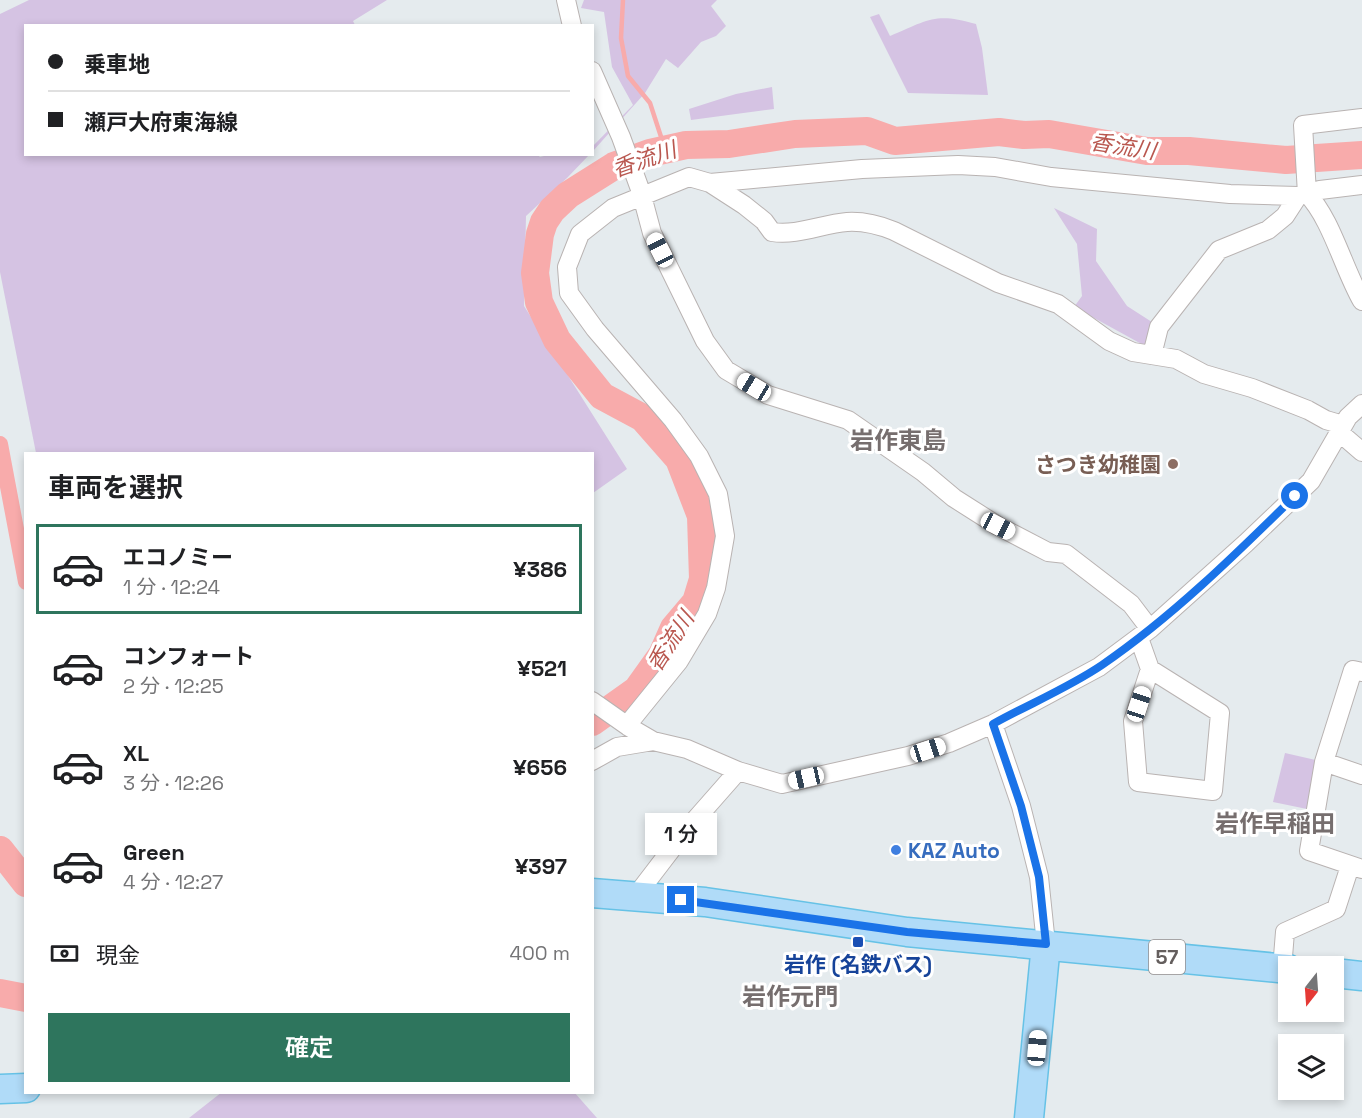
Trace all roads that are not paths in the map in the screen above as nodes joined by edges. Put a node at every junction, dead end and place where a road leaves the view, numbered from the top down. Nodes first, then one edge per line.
1 (566, 0) edge
2 (572, 24) edge
3 (594, 75) edge
4 (1362, 118) edge
5 (711, 183) junction
6 (1362, 185) edge
7 (641, 195) junction
8 (1303, 195) junction
9 (1362, 302) edge
10 (1152, 355) junction
11 (1362, 404) edge
12 (1342, 429) junction
13 (1362, 452) edge
14 (1145, 633) junction
15 (1150, 669) junction
16 (1362, 672) edge
17 (594, 702) edge
18 (993, 724) junction
19 (627, 726) junction
20 (653, 741) junction
21 (594, 760) edge
22 (1324, 762) junction
23 (738, 771) junction
24 (1362, 775) edge
25 (1356, 868) edge
26 (594, 893) edge
27 (635, 897) junction
28 (1046, 944) junction
29 (1285, 956) edge
30 (1278, 968) edge
31 (1344, 974) edge
32 (1362, 976) edge
33 (24, 1088) edge
34 (0, 1089) edge
35 (1029, 1118) edge

1 - 2 street
3 - 7 street
4 - 8 street
5 - 7 street
5 - 8 street
5 - 10 street
6 - 8 street
7 - 14 street
7 - 19 street
8 - 9 street
8 - 10 street
10 - 12 street
11 - 12 street
12 - 13 street
12 - 14 street
14 - 15 street
14 - 18 street
15 - 15 street
16 - 22 street
17 - 19 street
18 - 23 street
18 - 28 street
19 - 20 street
20 - 21 street
20 - 23 street
22 - 24 street
22 - 25 street
23 - 27 street
25 - 29 street
26 - 27 main road, 57
27 - 28 main road, 57
28 - 30 main road, 57
28 - 35 main road
31 - 32 main road
33 - 34 main road

